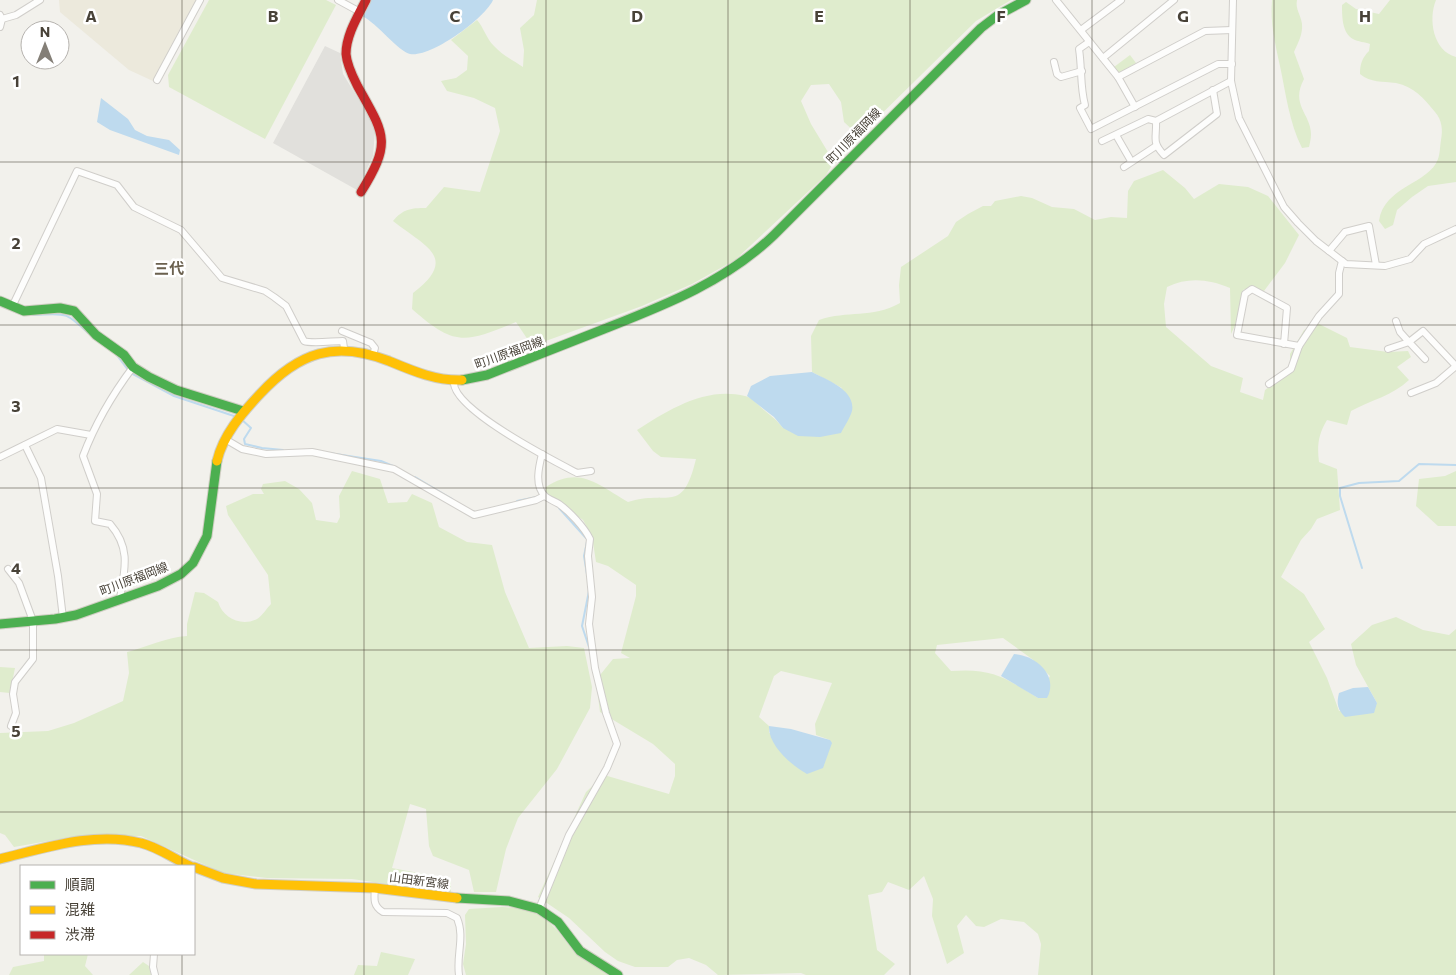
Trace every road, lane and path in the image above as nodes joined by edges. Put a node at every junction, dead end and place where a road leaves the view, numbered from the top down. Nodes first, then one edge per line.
1 (40, 0) edge
2 (200, 0) edge
3 (338, 0) edge
4 (366, 0) edge
5 (1026, 0) edge
6 (1056, 0) edge
7 (1121, 0) edge
8 (1174, 0) edge
9 (1233, 0) edge
10 (360, 12) junction
11 (1, 17) edge
12 (0, 27) edge
13 (1081, 30) junction
14 (1232, 30) junction
15 (1089, 42) junction
16 (1103, 58) junction
17 (1054, 62) dead end
18 (1232, 64) junction
19 (1082, 71) junction
20 (1118, 77) junction
21 (157, 80) dead end
22 (1231, 81) junction
23 (1213, 90) junction
24 (1135, 107) junction
25 (1156, 121) junction
26 (1116, 135) junction
27 (1102, 142) dead end
28 (1156, 146) junction
29 (1131, 162) junction
30 (1124, 167) dead end
31 (362, 192) dead end
32 (1456, 229) edge
33 (1329, 251) junction
34 (1342, 260) junction
35 (1376, 265) junction
36 (0, 301) edge
37 (12, 307) junction
38 (1396, 321) dead end
39 (342, 331) dead end
40 (356, 336) junction
41 (1409, 342) junction
42 (308, 343) junction
43 (344, 344) junction
44 (1284, 344) junction
45 (1299, 346) junction
46 (1388, 349) dead end
47 (373, 355) junction
48 (310, 356) junction
49 (1425, 359) dead end
50 (1456, 366) edge
51 (133, 367) junction
52 (454, 381) junction
53 (1269, 384) dead end
54 (1411, 393) dead end
55 (243, 411) junction
56 (90, 435) junction
57 (224, 439) junction
58 (25, 445) junction
59 (542, 454) junction
60 (0, 457) edge
61 (591, 472) dead end
62 (544, 496) junction
63 (8, 569) dead end
64 (120, 598) junction
65 (62, 618) junction
66 (33, 621) junction
67 (0, 624) edge
68 (11, 726) dead end
69 (0, 859) edge
70 (188, 865) edge
71 (195, 868) edge
72 (375, 888) junction
73 (539, 909) junction
74 (154, 955) edge
75 (155, 975) edge
76 (459, 975) edge
77 (618, 975) edge

1 - 11 street
2 - 21 street
3 - 10 street
4 - 10 main road
5 - 52 main road, 町川原福岡線
6 - 13 street
7 - 13 street
8 - 16 street
9 - 14 street
10 - 31 main road
11 - 12 street
13 - 15 street
14 - 18 street
14 - 20 street
15 - 16 street
15 - 19 street
16 - 20 street
17 - 19 street
18 - 22 street
18 - 24 street
19 - 24 street
20 - 24 street
22 - 23 street
22 - 33 street
23 - 25 street
23 - 28 street
25 - 26 street
25 - 28 street
26 - 27 street
26 - 29 street
28 - 29 street
29 - 30 street
32 - 35 street
33 - 34 street
33 - 35 street
34 - 35 street
34 - 45 street
36 - 37 main road
37 - 42 street
37 - 51 main road
38 - 41 street
39 - 40 street
40 - 43 street
40 - 47 street
41 - 46 street
41 - 49 street
41 - 50 street
42 - 43 street
42 - 48 street
43 - 47 main road, 町川原福岡線
43 - 48 main road, 町川原福岡線
44 - 44 street
44 - 45 street
45 - 53 street
47 - 52 main road, 町川原福岡線
48 - 55 main road, 町川原福岡線
50 - 54 street
51 - 55 main road
51 - 56 street
52 - 59 street
55 - 57 main road, 町川原福岡線
56 - 58 street
56 - 64 street
57 - 62 street
57 - 64 main road, 町川原福岡線
58 - 60 street
58 - 65 street
59 - 61 street
59 - 62 street
62 - 73 street
63 - 66 street
64 - 65 main road, 町川原福岡線
65 - 66 main road, 町川原福岡線
66 - 67 main road, 町川原福岡線
66 - 68 street
69 - 70 main road, 山田新宮線
71 - 72 main road, 山田新宮線
72 - 73 main road, 山田新宮線
72 - 76 street
73 - 77 main road, 山田新宮線
74 - 75 street

